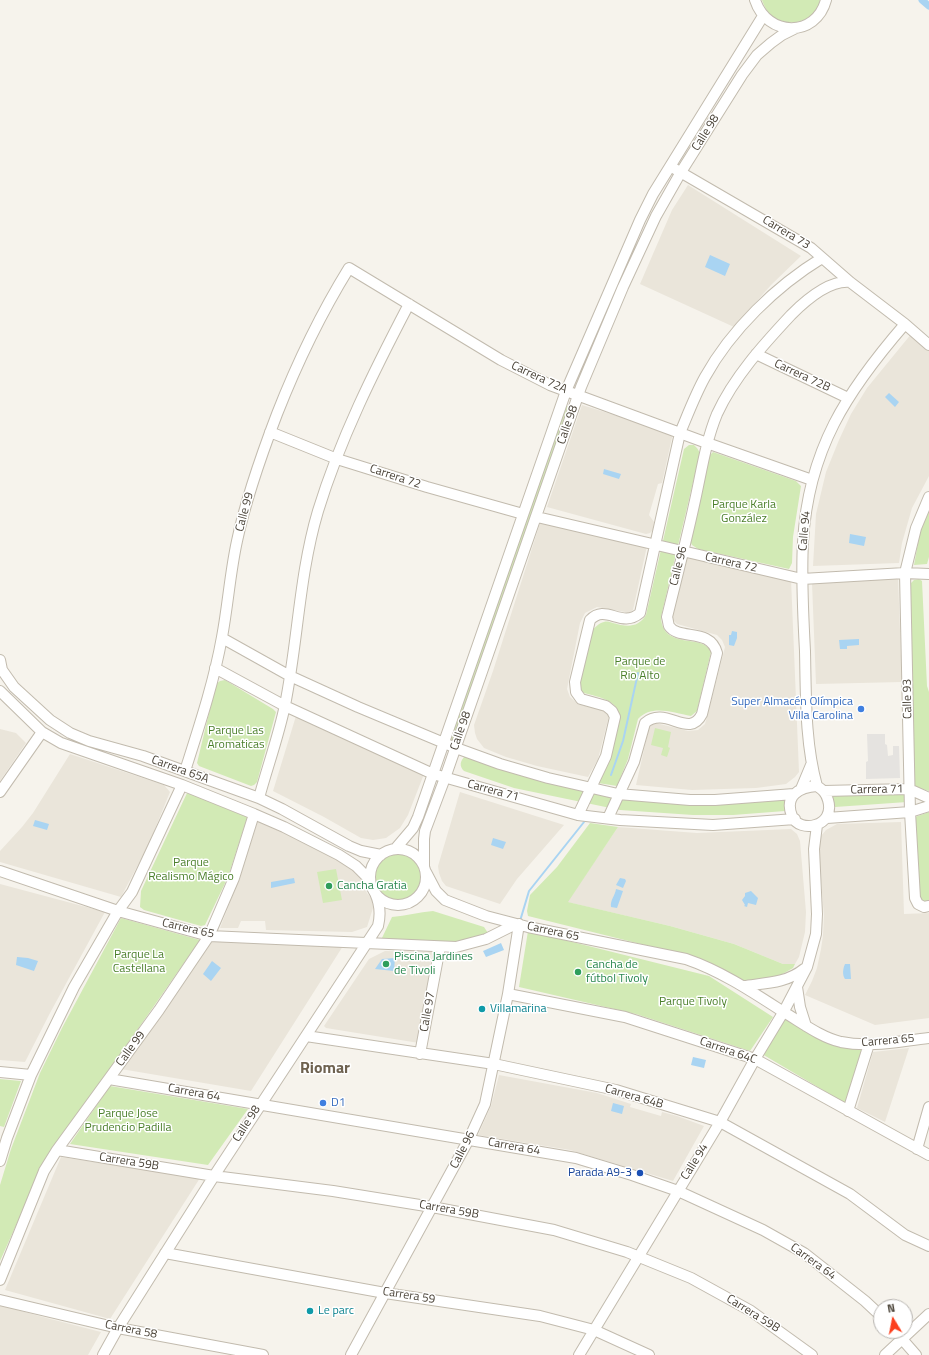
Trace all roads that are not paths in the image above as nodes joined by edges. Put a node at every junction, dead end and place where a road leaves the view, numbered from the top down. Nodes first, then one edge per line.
1 (755, 0) edge
2 (826, 0) edge
3 (764, 16) junction
4 (796, 28) junction
5 (670, 166) junction
6 (681, 172) junction
7 (822, 258) junction
8 (349, 268) joint
9 (850, 282) junction
10 (409, 304) junction
11 (905, 324) junction
12 (929, 345) edge
13 (756, 354) junction
14 (566, 391) junction
15 (578, 395) junction
16 (848, 398) junction
17 (270, 432) junction
18 (680, 434) junction
19 (707, 443) junction
20 (337, 459) junction
21 (812, 480) junction
22 (929, 497) edge
23 (523, 514) junction
24 (537, 517) junction
25 (655, 544) junction
26 (683, 551) junction
27 (905, 573) junction
28 (929, 574) edge
29 (802, 578) junction
30 (222, 638) junction
31 (0, 660) edge
32 (215, 668) junction
33 (290, 676) junction
34 (0, 691) edge
35 (285, 706) junction
36 (42, 732) junction
37 (444, 744) junction
38 (456, 748) junction
39 (811, 765) junction
40 (185, 771) junction
41 (433, 774) junction
42 (445, 778) junction
43 (182, 785) junction
44 (592, 788) junction
45 (820, 789) junction
46 (909, 790) junction
47 (0, 792) edge
48 (798, 792) junction
49 (618, 794) junction
50 (259, 798) junction
51 (929, 798) edge
52 (929, 806) edge
53 (910, 812) junction
54 (254, 814) junction
55 (578, 815) junction
56 (608, 818) junction
57 (827, 818) junction
58 (799, 822) junction
59 (817, 825) junction
60 (396, 848) junction
61 (814, 849) junction
62 (381, 855) junction
63 (425, 869) junction
64 (0, 871) edge
65 (370, 880) junction
66 (375, 893) junction
67 (929, 906) edge
68 (118, 911) junction
69 (518, 924) junction
70 (209, 936) junction
71 (368, 942) junction
72 (440, 947) junction
73 (807, 967) junction
74 (769, 983) junction
75 (744, 986) junction
76 (797, 987) junction
77 (508, 994) junction
78 (766, 1000) junction
79 (784, 1011) junction
80 (806, 1026) junction
81 (306, 1036) junction
82 (929, 1038) edge
83 (869, 1044) junction
84 (420, 1054) junction
85 (755, 1059) junction
86 (494, 1064) junction
87 (0, 1072) edge
88 (31, 1075) junction
89 (109, 1079) junction
90 (260, 1105) junction
91 (929, 1107) edge
92 (848, 1111) junction
93 (720, 1122) junction
94 (3, 1137) edge
95 (469, 1139) junction
96 (917, 1149) junction
97 (57, 1150) junction
98 (929, 1155) edge
99 (0, 1161) edge
100 (214, 1176) junction
101 (678, 1190) junction
102 (432, 1207) junction
103 (929, 1246) edge
104 (166, 1253) junction
105 (638, 1257) junction
106 (0, 1280) edge
107 (385, 1293) junction
108 (0, 1300) edge
109 (873, 1308) edge
110 (929, 1314) edge
111 (118, 1328) junction
112 (594, 1330) junction
113 (902, 1340) junction
114 (103, 1355) edge
115 (263, 1355) edge
116 (351, 1355) edge
117 (579, 1355) edge
118 (649, 1355) edge
119 (812, 1355) edge
120 (885, 1355) edge
121 (916, 1355) edge

1 - 3 street
2 - 4 street, Calle 98
3 - 4 street
3 - 5 street, Calle 98
4 - 6 street, Calle 98
5 - 6 street, Carrera 73
5 - 14 street, Calle 98
6 - 7 street, Carrera 73
6 - 15 street, Calle 98
7 - 9 street, Carrera 73
7 - 18 street
8 - 10 street, Carrera 72A
8 - 17 street, Calle 99
9 - 11 street, Carrera 73
9 - 13 street, Calle 96
10 - 14 street, Carrera 72A
10 - 20 street
11 - 12 street, Carrera 73
11 - 16 street, Calle 94
13 - 16 street, Carrera 72B
13 - 19 street, Calle 96
14 - 15 street, Carrera 72A
14 - 23 street, Calle 98
15 - 18 street, Carrera 72A
15 - 24 street, Calle 98
16 - 21 street, Calle 94
17 - 20 street, Carrera 72
17 - 30 street, Calle 99
18 - 19 street, Carrera 72A
18 - 25 street
19 - 21 street, Carrera 72A
19 - 26 street, Calle 96
20 - 23 street, Carrera 72
20 - 33 street
21 - 29 street, Calle 94
22 - 27 street, Calle 93
23 - 37 street, Calle 98
24 - 25 street, Carrera 72
24 - 38 street, Calle 98
25 - 26 street, Carrera 72
25 - 44 street
26 - 29 street, Carrera 72
26 - 49 street, Calle 96
27 - 28 street, Carrera 72
27 - 29 street, Carrera 72
27 - 46 street, Calle 93
29 - 39 street, Calle 94
30 - 32 street, Calle 99
30 - 33 street
31 - 40 street, Carrera 65A
32 - 35 street, Carrera 71
32 - 40 street, Calle 99
33 - 35 street
33 - 37 street
34 - 36 street, Carrera 65A
35 - 41 street, Carrera 71
35 - 50 street
36 - 43 street, Carrera 65A
36 - 47 street
37 - 38 street
37 - 41 street, Calle 98
38 - 42 street, Calle 98
38 - 44 street
39 - 45 street, Calle 94
39 - 48 street, Calle 94
40 - 50 street, Carrera 65A
41 - 42 street, Carrera 71
41 - 60 street, Calle 98
42 - 55 street, Carrera 71
42 - 63 street, Calle 98
43 - 54 street, Carrera 65A
43 - 68 street
44 - 49 street
44 - 55 street
45 - 46 street, Carrera 71
45 - 48 street
45 - 57 street
46 - 51 street, Carrera 71
46 - 53 street, Calle 93
48 - 49 street
48 - 58 street
49 - 56 street, Calle 96
50 - 62 street, Carrera 65A
52 - 53 street, Carrera 71
53 - 57 street, Carrera 71
53 - 67 street, Calle 93
54 - 65 street, Carrera 65A
54 - 70 street, Calle 99
55 - 56 street, Carrera 71
56 - 58 street, Carrera 71
57 - 59 street
58 - 59 street
58 - 61 street, Calle 94
59 - 61 street, Calle 94
60 - 62 street
60 - 63 street
61 - 73 street, Calle 94
62 - 65 street
63 - 66 street
63 - 69 street
64 - 68 street, Carrera 65
65 - 66 street
66 - 71 street, Calle 98
68 - 70 street, Carrera 65
68 - 88 street
69 - 72 street, Carrera 65
69 - 75 street, Carrera 65
69 - 77 street, Calle 96
70 - 71 street, Carrera 65
70 - 89 street, Calle 99
71 - 72 street, Carrera 65
71 - 81 street, Calle 98
72 - 84 street, Calle 97
73 - 74 street
73 - 76 street, Calle 94
74 - 75 street
74 - 78 street
75 - 78 street, Carrera 65
76 - 79 street, Calle 94
76 - 80 street
77 - 85 street, Carrera 64C
77 - 86 street, Calle 96
78 - 79 street, Carrera 65
79 - 80 street, Carrera 65
79 - 85 street, Calle 94
80 - 83 street, Carrera 65
81 - 84 street, Carrera 64B
81 - 90 street, Calle 98
82 - 83 street, Carrera 65
83 - 92 street
84 - 86 street, Carrera 64B
85 - 92 street, Carrera 64C
85 - 93 street, Calle 94
86 - 93 street, Carrera 64B
86 - 95 street, Calle 96
87 - 88 street
88 - 94 street
89 - 90 street, Carrera 64
89 - 97 street, Calle 99
90 - 95 street, Carrera 64
90 - 100 street, Calle 98
91 - 96 street
92 - 96 street, Carrera 64C
93 - 101 street, Calle 94
93 - 103 street, Carrera 64B
94 - 99 street
95 - 101 street, Carrera 64
95 - 102 street, Calle 96
96 - 98 street, Carrera 64C
97 - 100 street, Carrera 59B
97 - 106 street, Calle 99
100 - 102 street, Carrera 59B
100 - 104 street, Calle 98
101 - 105 street, Calle 94
101 - 109 street, Carrera 64
102 - 105 street, Carrera 59B
102 - 107 street, Calle 96
104 - 107 street, Carrera 59
104 - 111 street, Calle 98
105 - 112 street, Calle 94
105 - 119 street, Carrera 59B
107 - 112 street, Carrera 59
107 - 116 street, Calle 96
108 - 111 street, Carrera 58
110 - 113 street
111 - 114 street, Calle 98
111 - 115 street, Carrera 58
112 - 117 street, Calle 94
112 - 118 street, Carrera 59
113 - 120 street
113 - 121 street

